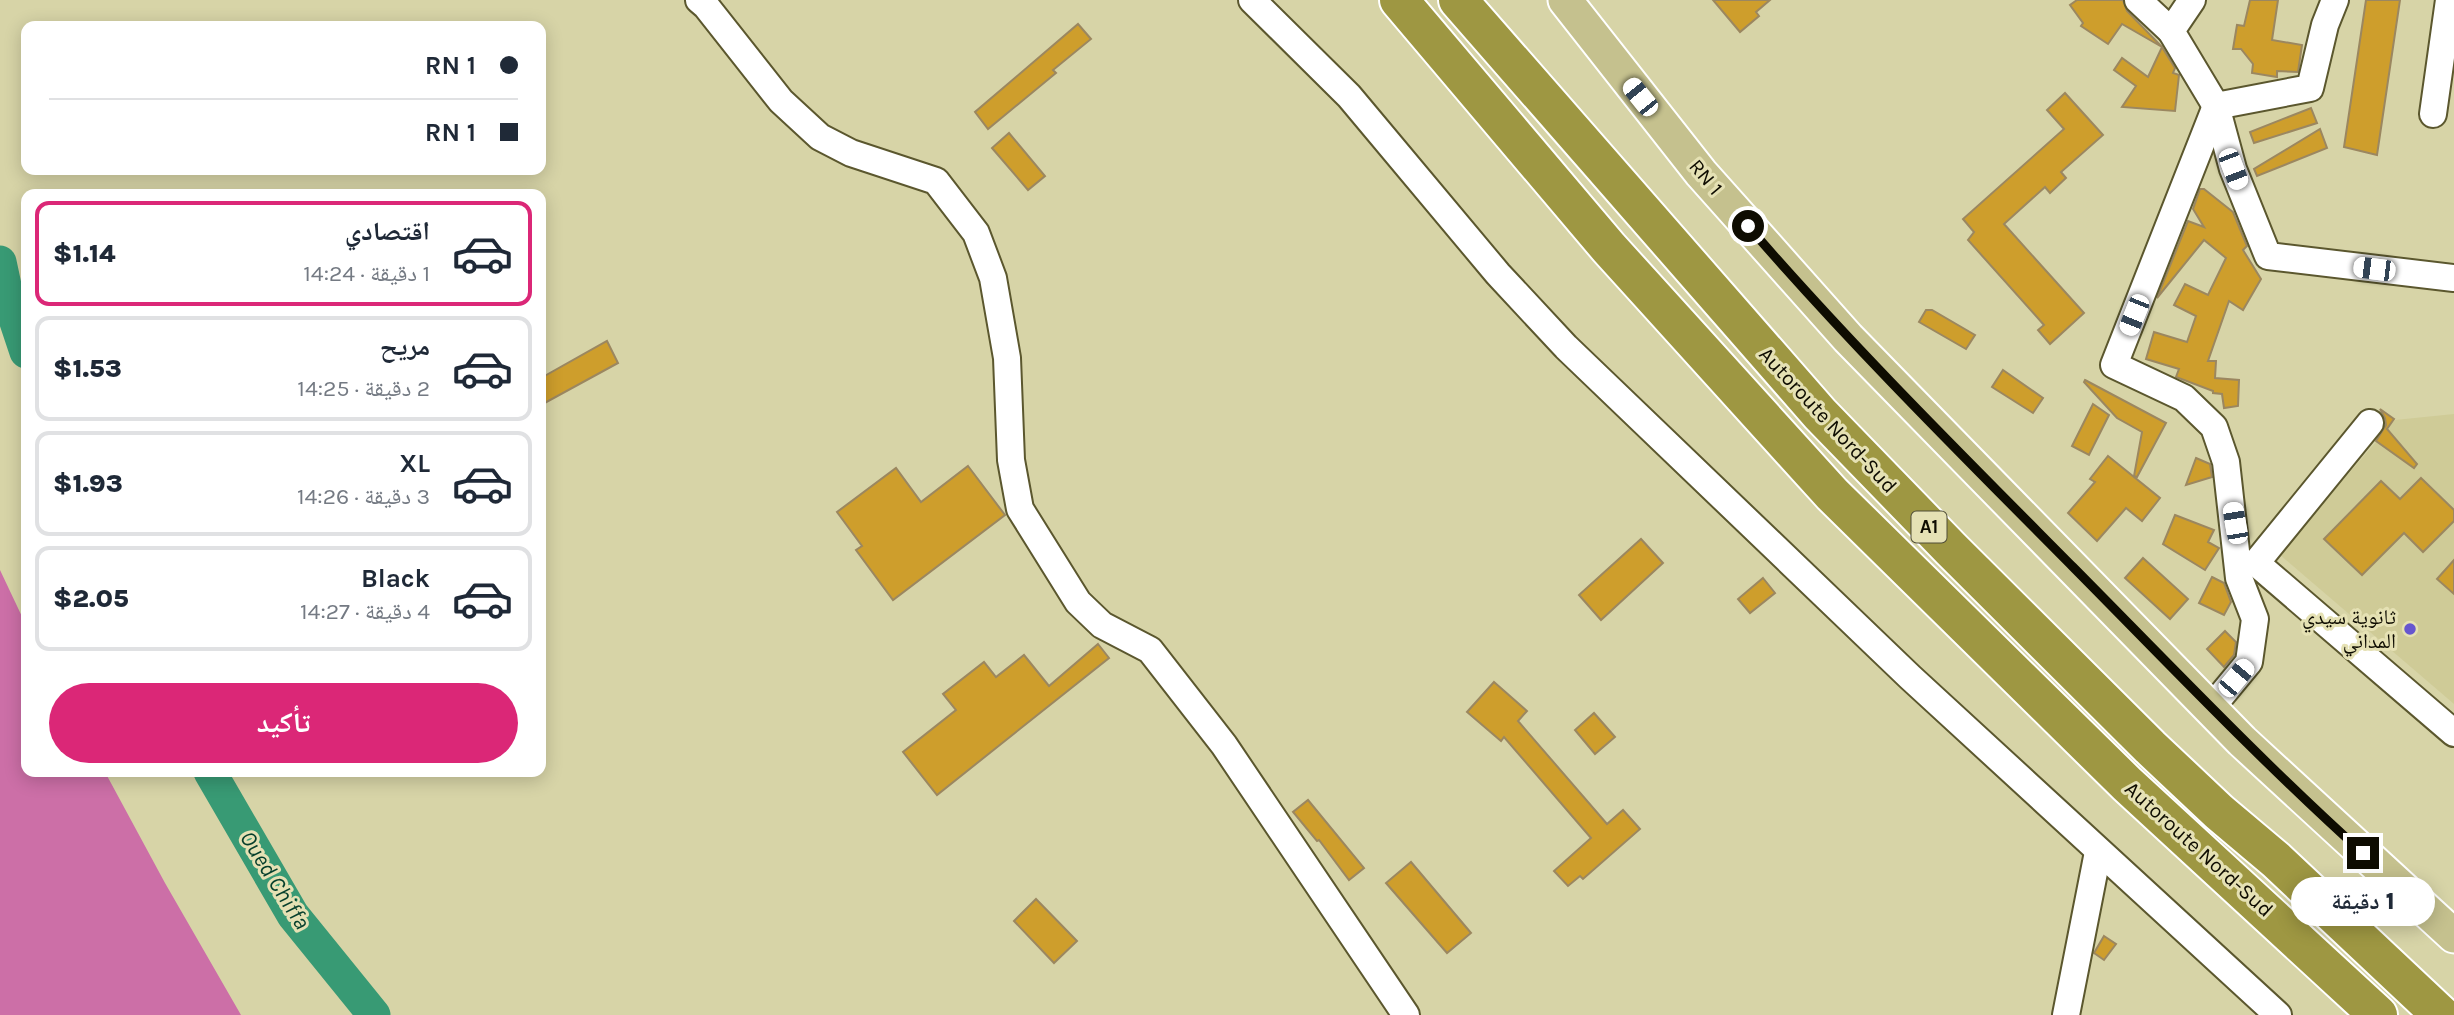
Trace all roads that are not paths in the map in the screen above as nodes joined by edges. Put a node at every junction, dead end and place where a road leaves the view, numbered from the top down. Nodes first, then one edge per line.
1 (699, 0) edge
2 (1252, 0) edge
3 (1376, 0) edge
4 (1399, 0) edge
5 (1565, 0) edge
6 (2138, 0) edge
7 (2192, 0) edge
8 (2335, 0) edge
9 (2449, 0) edge
10 (1465, 6) edge
11 (2171, 31) junction
12 (1445, 53) junction
13 (2216, 106) junction
14 (2433, 114) dead end
15 (2454, 278) edge
16 (2370, 423) dead end
17 (2211, 708) junction
18 (2454, 733) edge
19 (2098, 852) junction
20 (2454, 936) edge
21 (1406, 1015) edge
22 (2066, 1015) edge
23 (2278, 1015) edge
24 (2378, 1015) edge
25 (2441, 1015) edge

1 - 21 street
2 - 19 street
3 - 12 highway
4 - 12 highway, Autoroute Nord-Sud / A1
5 - 17 main road, RN 1
6 - 11 street
7 - 11 street
8 - 13 street
9 - 14 street
10 - 25 highway, Autoroute Nord-Sud / A1
11 - 13 street
12 - 24 highway, Autoroute Nord-Sud / A1
13 - 15 street
13 - 17 street
16 - 18 street
17 - 20 main road, RN 1
19 - 22 street
19 - 23 street

